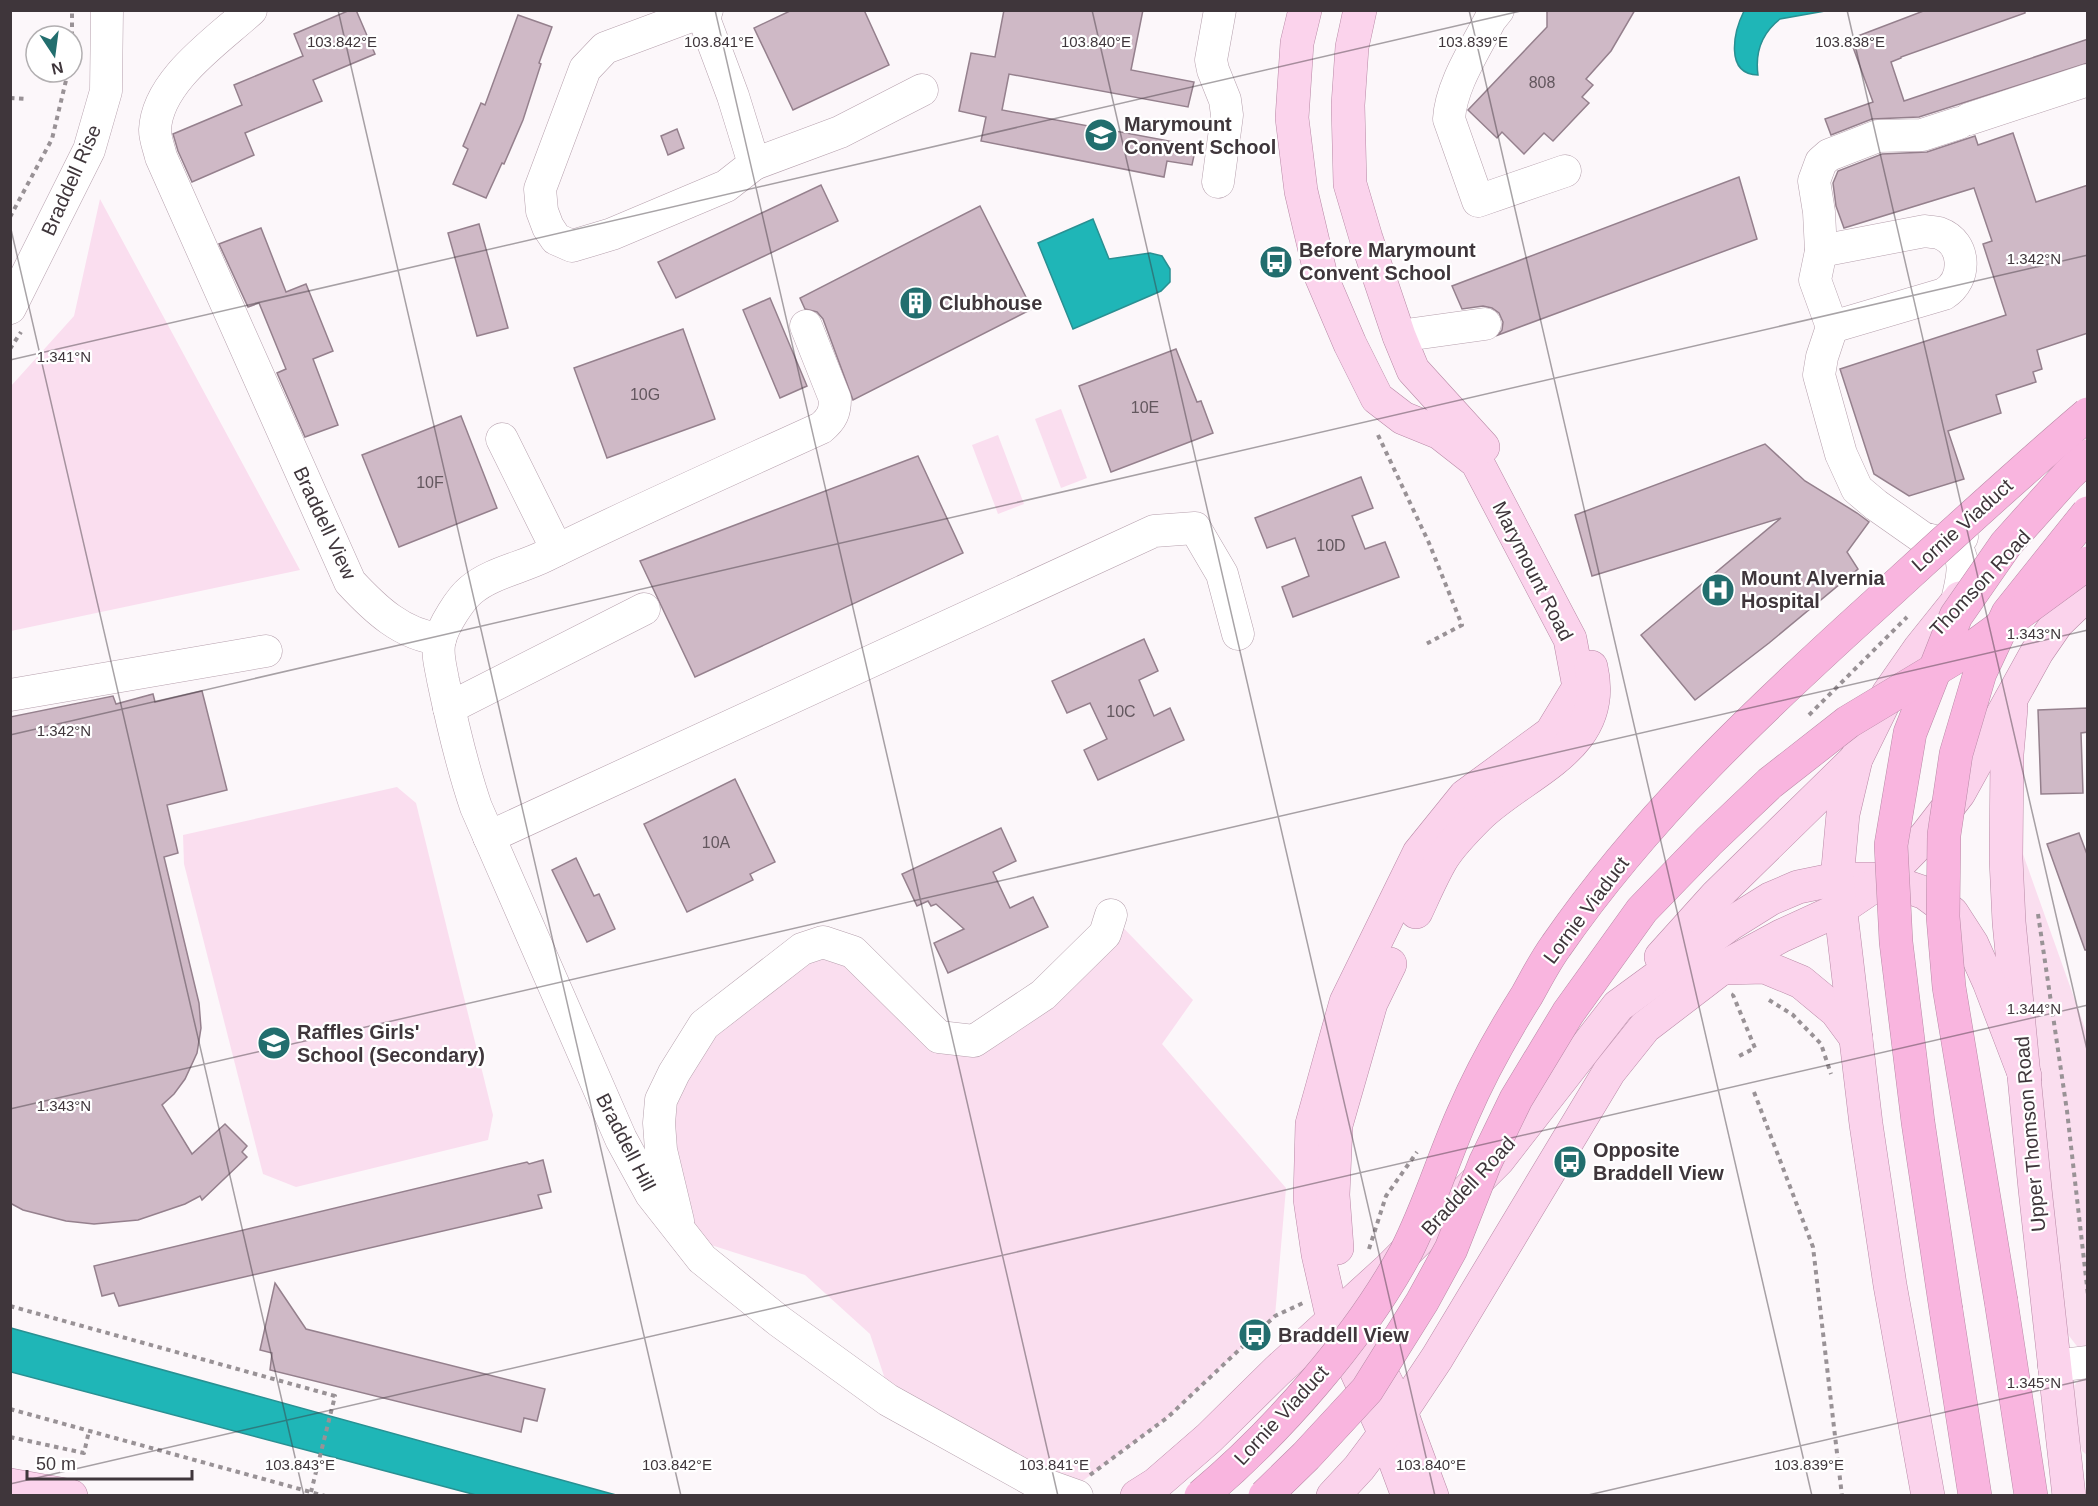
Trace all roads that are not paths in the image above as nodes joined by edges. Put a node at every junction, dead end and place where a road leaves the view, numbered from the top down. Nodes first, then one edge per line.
1 (93, 10) edge
2 (107, 10) edge
3 (251, 10) edge
4 (1220, 10) edge
5 (1305, 10) edge
6 (1360, 10) edge
7 (1498, 10) edge
8 (705, 12) edge
9 (2088, 80) edge
10 (922, 90) dead end
11 (754, 164) junction
12 (1565, 171) dead end
13 (1218, 182) dead end
14 (1821, 251) junction
15 (10, 268) edge
16 (10, 308) edge
17 (1485, 324) dead end
18 (806, 326) dead end
19 (1832, 327) junction
20 (1399, 336) junction
21 (2088, 414) edge
22 (502, 439) dead end
23 (2088, 457) edge
24 (2088, 474) edge
25 (2088, 513) edge
26 (1953, 544) junction
27 (557, 550) junction
28 (2088, 563) edge
29 (2088, 592) edge
30 (1957, 601) junction
31 (644, 609) dead end
32 (1238, 634) dead end
33 (440, 639) junction
34 (266, 651) dead end
35 (10, 695) edge
36 (2011, 700) junction
37 (449, 708) junction
38 (1856, 759) junction
39 (489, 837) junction
40 (1884, 879) junction
41 (1838, 894) junction
42 (1111, 915) dead end
43 (1727, 982) junction
44 (1618, 1006) junction
45 (1856, 1038) junction
46 (2025, 1076) junction
47 (682, 1236) junction
48 (1341, 1313) junction
49 (2088, 1362) edge
50 (2054, 1366) junction
51 (1393, 1423) junction
52 (10, 1485) edge
53 (1034, 1488) edge
54 (71, 1496) edge
55 (1077, 1496) edge
56 (1137, 1496) edge
57 (1201, 1496) edge
58 (1265, 1496) edge
59 (1333, 1496) edge
60 (1408, 1496) edge
61 (1432, 1496) edge
62 (1928, 1496) edge
63 (1976, 1496) edge
64 (2031, 1496) edge
65 (2069, 1496) edge

1 - 15 street, Braddell Rise
2 - 16 street, Braddell Rise
3 - 33 street, Braddell View
4 - 13 street
5 - 48 main road, Marymount Road
6 - 20 main road, Marymount Road
7 - 12 street
8 - 11 street
8 - 11 street
9 - 14 street
10 - 11 street
14 - 19 street
14 - 19 street
17 - 20 street
18 - 27 street
19 - 26 street
20 - 48 main road, Marymount Road
21 - 57 highway, Lornie Viaduct, bridge
22 - 27 street
23 - 26 street
23 - 63 highway, bridge
24 - 30 main road, Thomson Road
25 - 64 highway, bridge
26 - 30 street
27 - 33 street
28 - 58 highway, bridge
29 - 36 main road
30 - 38 main road, Thomson Road
31 - 37 street
32 - 39 street
33 - 37 street, Braddell Hill
34 - 35 street
36 - 40 main road
36 - 46 main road, Upper Thomson Road
37 - 39 street, Braddell Hill
38 - 41 main road, Thomson Road
38 - 44 main road
39 - 47 street, Braddell Hill
40 - 41 main road
40 - 46 main road
41 - 43 main road
41 - 44 main road, Braddell Road
41 - 45 main road
42 - 47 street
43 - 45 main road
43 - 51 main road
44 - 48 main road, Braddell Road
45 - 62 main road
46 - 50 main road, Upper Thomson Road
47 - 53 street, Braddell Hill
48 - 51 main road, Marymount Road
48 - 56 main road, Braddell Road
49 - 50 street
50 - 65 main road, Upper Thomson Road
51 - 59 main road
51 - 60 main road, Marymount Road
51 - 61 main road, Marymount Road
52 - 54 main road
53 - 55 street, Braddell Hill

